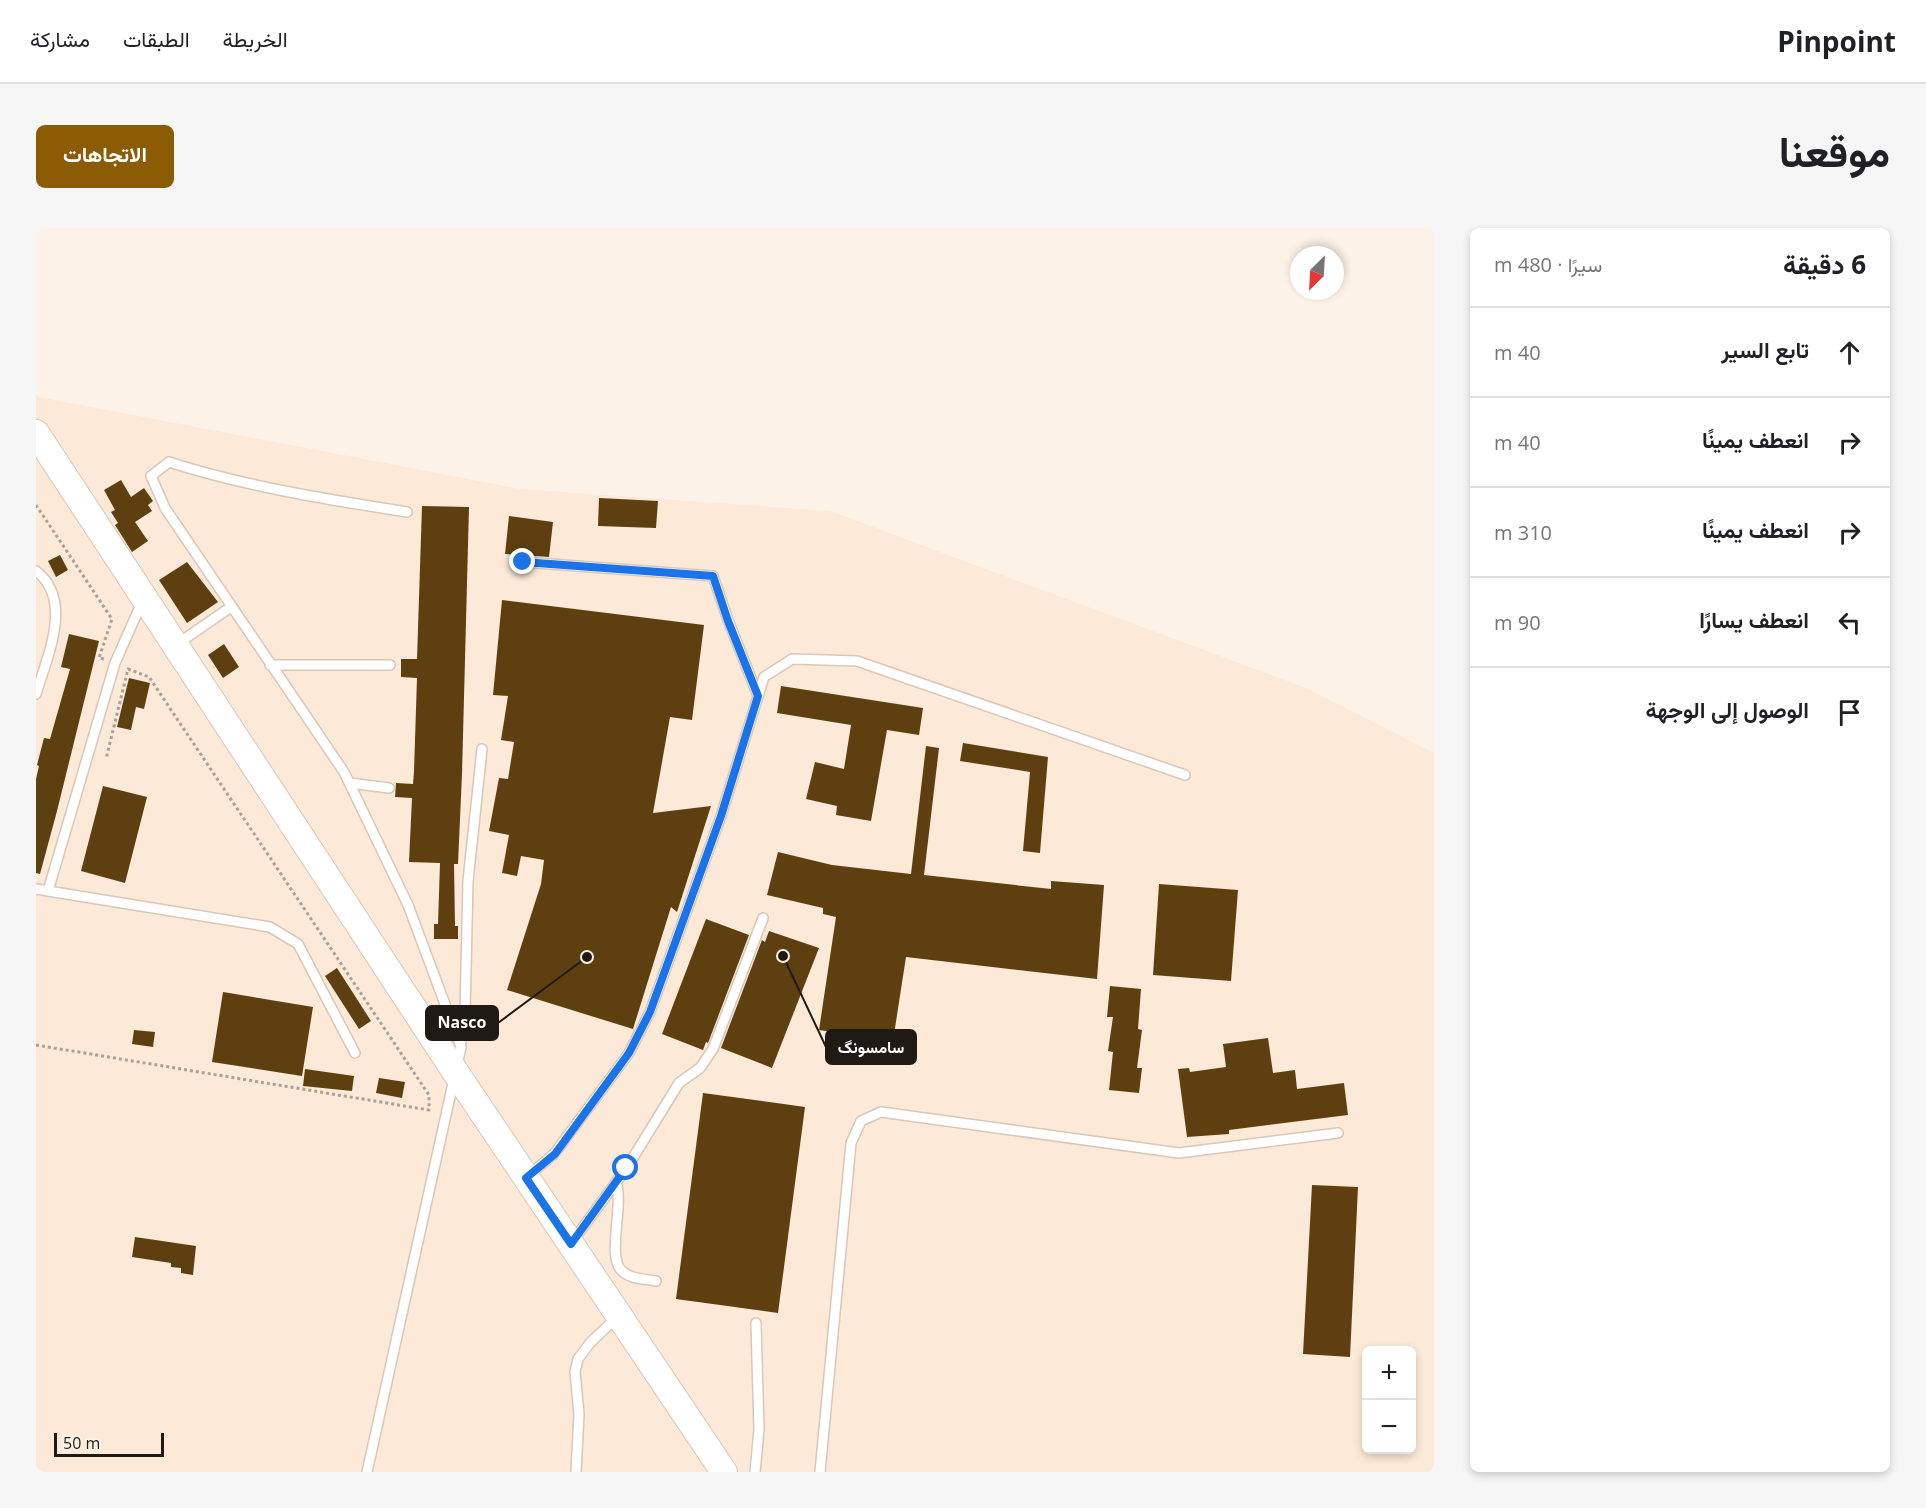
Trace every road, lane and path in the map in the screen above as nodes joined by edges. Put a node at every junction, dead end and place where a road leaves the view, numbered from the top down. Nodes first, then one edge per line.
1 (36, 433) edge
2 (36, 505) edge
3 (407, 512) dead end
4 (523, 562) dead end
5 (36, 572) edge
6 (144, 597) junction
7 (231, 607) junction
8 (176, 645) junction
9 (115, 663) junction
10 (270, 665) junction
11 (390, 665) dead end
12 (128, 669) junction
13 (36, 694) edge
14 (758, 696) junction
15 (482, 749) dead end
16 (106, 759) dead end
17 (1185, 775) dead end
18 (350, 783) junction
19 (389, 788) dead end
20 (36, 889) edge
21 (48, 891) junction
22 (763, 918) dead end
23 (36, 1045) edge
24 (355, 1053) dead end
25 (458, 1059) junction
26 (1338, 1133) dead end
27 (526, 1178) junction
28 (616, 1182) junction
29 (571, 1244) junction
30 (656, 1281) dead end
31 (619, 1316) junction
32 (756, 1323) dead end
33 (718, 1470) edge
34 (367, 1472) edge
35 (576, 1472) edge
36 (755, 1472) edge
37 (820, 1472) edge

1 - 6 street
2 - 9 path
3 - 7 lane
4 - 14 lane
5 - 13 lane
6 - 8 street
6 - 9 lane
7 - 8 lane
7 - 10 lane
8 - 25 street
9 - 12 path
9 - 21 lane
10 - 11 lane
10 - 18 lane
12 - 16 path
12 - 23 path
14 - 17 lane
14 - 27 lane
15 - 25 lane
18 - 19 lane
18 - 25 lane
20 - 21 lane
21 - 24 lane
22 - 28 lane
25 - 27 street
25 - 34 lane
26 - 37 lane
27 - 29 street
28 - 29 lane
28 - 30 lane
29 - 31 street
31 - 33 street
31 - 35 lane
32 - 36 lane

